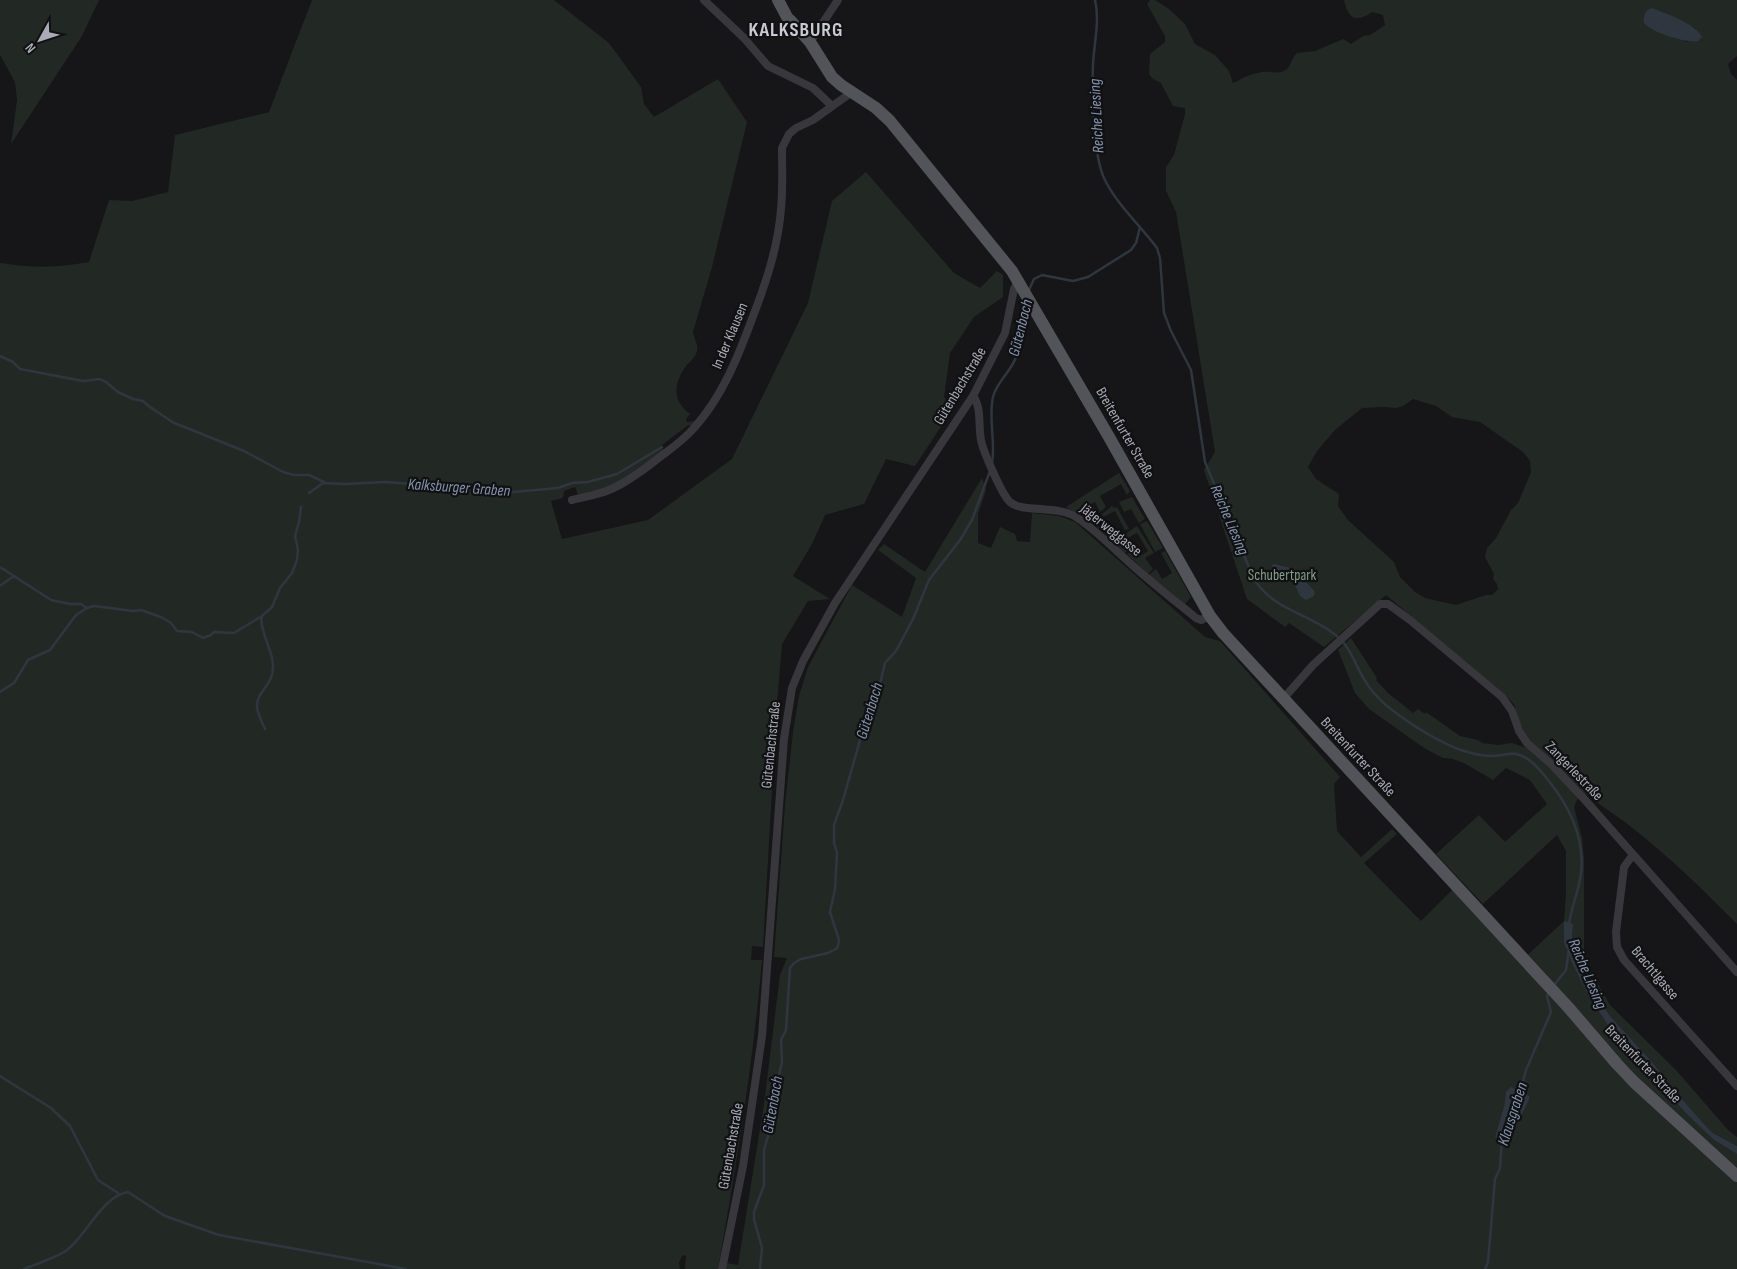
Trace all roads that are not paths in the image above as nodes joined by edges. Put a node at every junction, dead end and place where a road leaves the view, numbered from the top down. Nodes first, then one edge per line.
1 (704, 0) edge
2 (778, 0) edge
3 (786, 0) edge
4 (838, 0) edge
5 (791, 17) junction
6 (806, 38) junction
7 (852, 92) junction
8 (832, 106) junction
9 (1020, 284) junction
10 (972, 396) junction
11 (572, 500) dead end
12 (1210, 616) junction
13 (1282, 699) junction
14 (1632, 856) junction
15 (1737, 972) edge
16 (1737, 1086) edge
17 (1737, 1176) edge
18 (722, 1269) edge

1 - 8 street
2 - 5 main road
3 - 5 main road
4 - 6 street
5 - 6 main road
6 - 7 main road
7 - 8 street, In der Klausen
7 - 9 main road
8 - 11 street, In der Klausen
9 - 10 street, Gütenbachstraße
9 - 12 main road, Breitenfurter Straße
10 - 12 street, Jägerweggasse
10 - 18 street, Gütenbachstraße
12 - 13 main road, Breitenfurter Straße
13 - 14 street, Zangerlestraße
13 - 17 main road, Breitenfurter Straße
14 - 15 street, Zangerlestraße
14 - 16 street, Brachtlgasse

